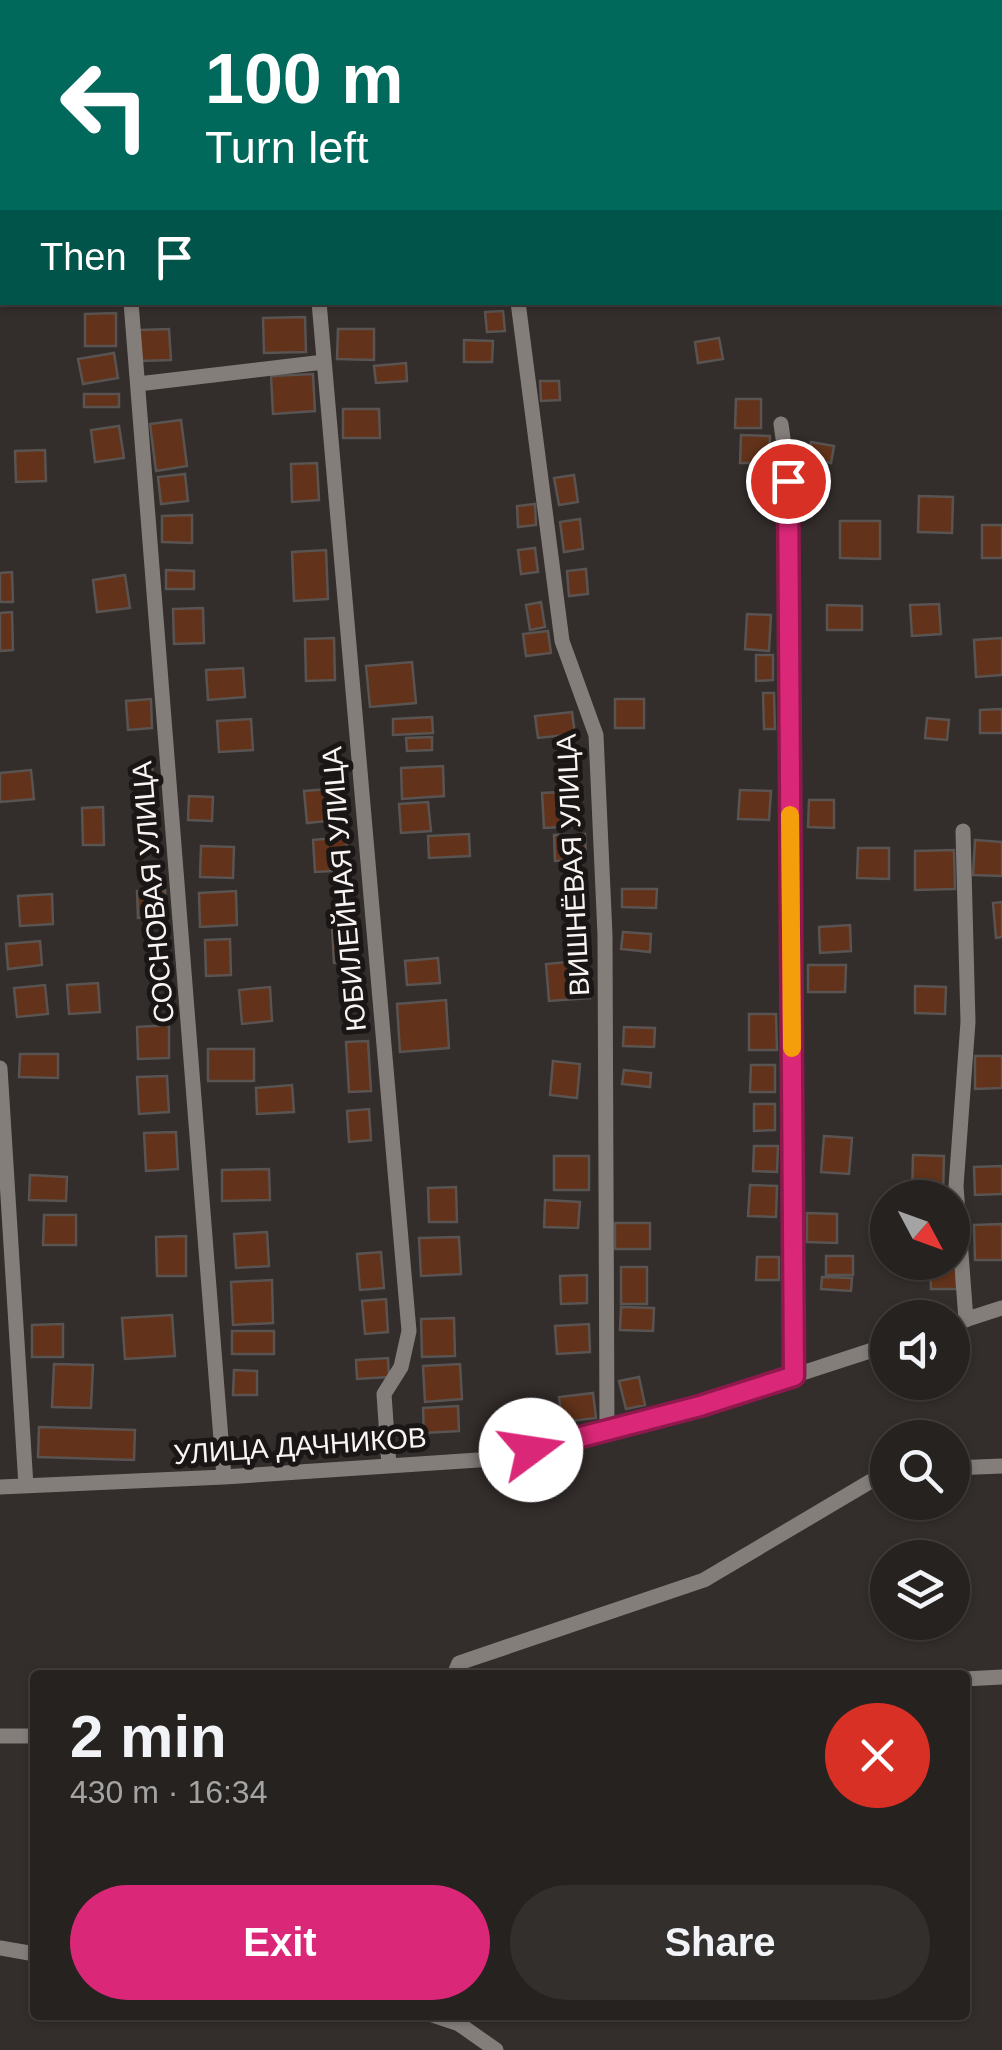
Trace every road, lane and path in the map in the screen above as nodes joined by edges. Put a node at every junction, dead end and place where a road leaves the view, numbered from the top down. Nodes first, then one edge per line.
1 (131, 305) edge
2 (319, 305) edge
3 (518, 305) edge
4 (324, 362) junction
5 (138, 384) junction
6 (781, 424) dead end
7 (962, 831) dead end
8 (0, 1068) edge
9 (959, 1300) edge
10 (1002, 1308) edge
11 (970, 1318) edge
12 (870, 1352) edge
13 (794, 1376) junction
14 (606, 1432) junction
15 (388, 1466) junction
16 (1002, 1466) edge
17 (970, 1467) edge
18 (224, 1477) junction
19 (870, 1483) edge
20 (26, 1486) junction
21 (0, 1488) edge
22 (456, 1670) edge
23 (1002, 1677) edge
24 (970, 1680) edge
25 (0, 1736) edge
26 (30, 1736) edge
27 (0, 1948) edge
28 (30, 1953) edge
29 (461, 2020) edge
30 (489, 2048) edge

1 - 5 street, СОСНОВАЯ УЛИЦА
2 - 4 street, ЮБИЛЕЙНАЯ УЛИЦА
3 - 14 street, ВИШНЁВАЯ УЛИЦА
4 - 5 street
4 - 15 street, ЮБИЛЕЙНАЯ УЛИЦА
5 - 18 street, СОСНОВАЯ УЛИЦА
6 - 13 street
7 - 9 street
8 - 20 street
10 - 11 street
12 - 13 street, УЛИЦА ДАЧНИКОВ
13 - 14 street, УЛИЦА ДАЧНИКОВ
14 - 15 street, УЛИЦА ДАЧНИКОВ
15 - 18 street, УЛИЦА ДАЧНИКОВ
16 - 17 street
18 - 20 street, УЛИЦА ДАЧНИКОВ
19 - 22 street
20 - 21 street, УЛИЦА ДАЧНИКОВ
23 - 24 street
25 - 26 street
27 - 28 street
29 - 30 street

